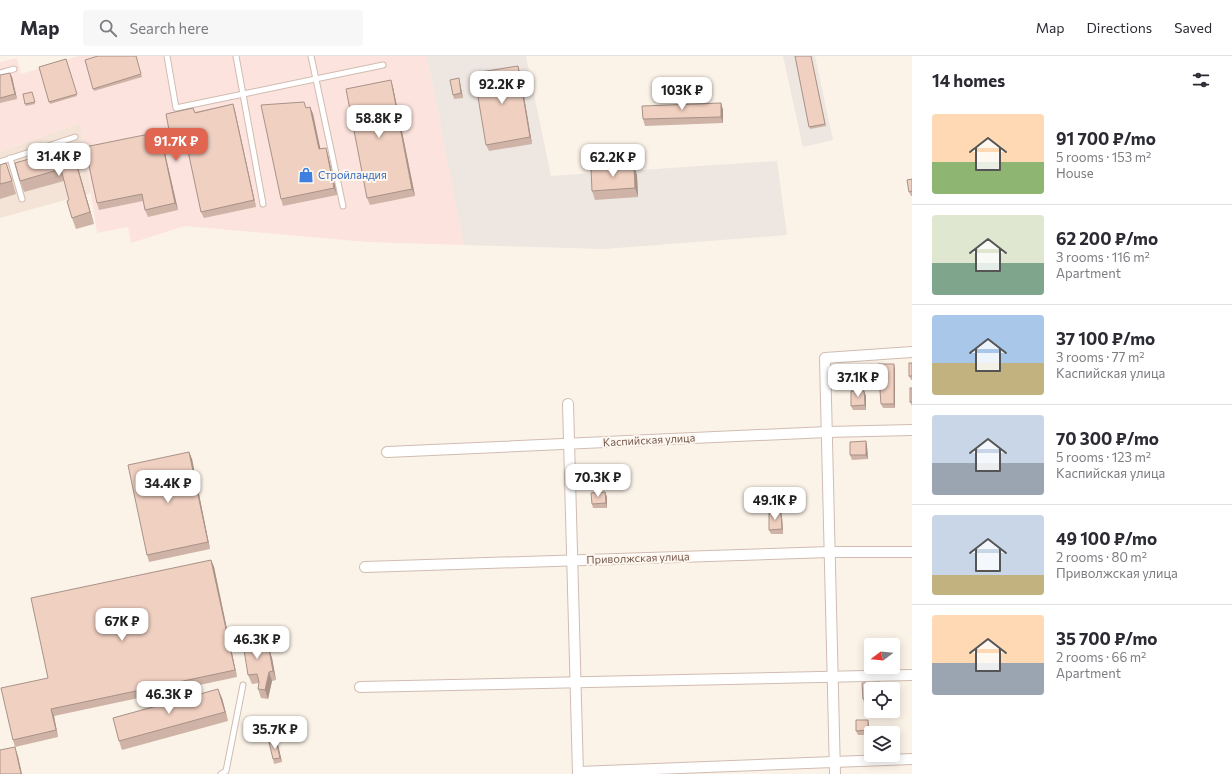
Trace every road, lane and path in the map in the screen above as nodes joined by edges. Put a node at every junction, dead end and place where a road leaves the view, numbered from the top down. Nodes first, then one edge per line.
1 (166, 56) edge
2 (236, 56) edge
3 (311, 56) edge
4 (383, 65) dead end
5 (14, 69) dead end
6 (0, 73) edge
7 (315, 79) junction
8 (244, 94) junction
9 (75, 137) dead end
10 (10, 158) junction
11 (0, 162) edge
12 (22, 199) dead end
13 (263, 204) dead end
14 (343, 206) dead end
15 (912, 352) edge
16 (568, 404) dead end
17 (912, 430) edge
18 (827, 432) junction
19 (569, 444) junction
20 (387, 452) dead end
21 (830, 552) junction
22 (912, 552) edge
23 (572, 560) junction
24 (365, 567) dead end
25 (912, 675) edge
26 (833, 676) junction
27 (576, 682) junction
28 (242, 685) dead end
29 (360, 687) dead end
30 (912, 759) edge
31 (834, 761) junction
32 (578, 773) edge
33 (221, 774) edge
34 (835, 774) edge

1 - 8 lane
2 - 8 lane
3 - 7 lane
4 - 7 lane
5 - 6 lane
7 - 8 lane
7 - 14 lane
8 - 13 lane
9 - 10 lane
10 - 11 lane
10 - 12 lane
15 - 18 street
16 - 19 street
17 - 18 street, Каспийская улица
18 - 19 street, Каспийская улица
18 - 21 street
19 - 20 street, Каспийская улица
19 - 23 street
21 - 22 street, Приволжская улица
21 - 23 street, Приволжская улица
21 - 26 street
23 - 24 street, Приволжская улица
23 - 27 street
25 - 26 street
26 - 27 street
26 - 31 street
27 - 29 street
27 - 32 street
28 - 33 lane
30 - 31 street
31 - 32 street
31 - 34 street

